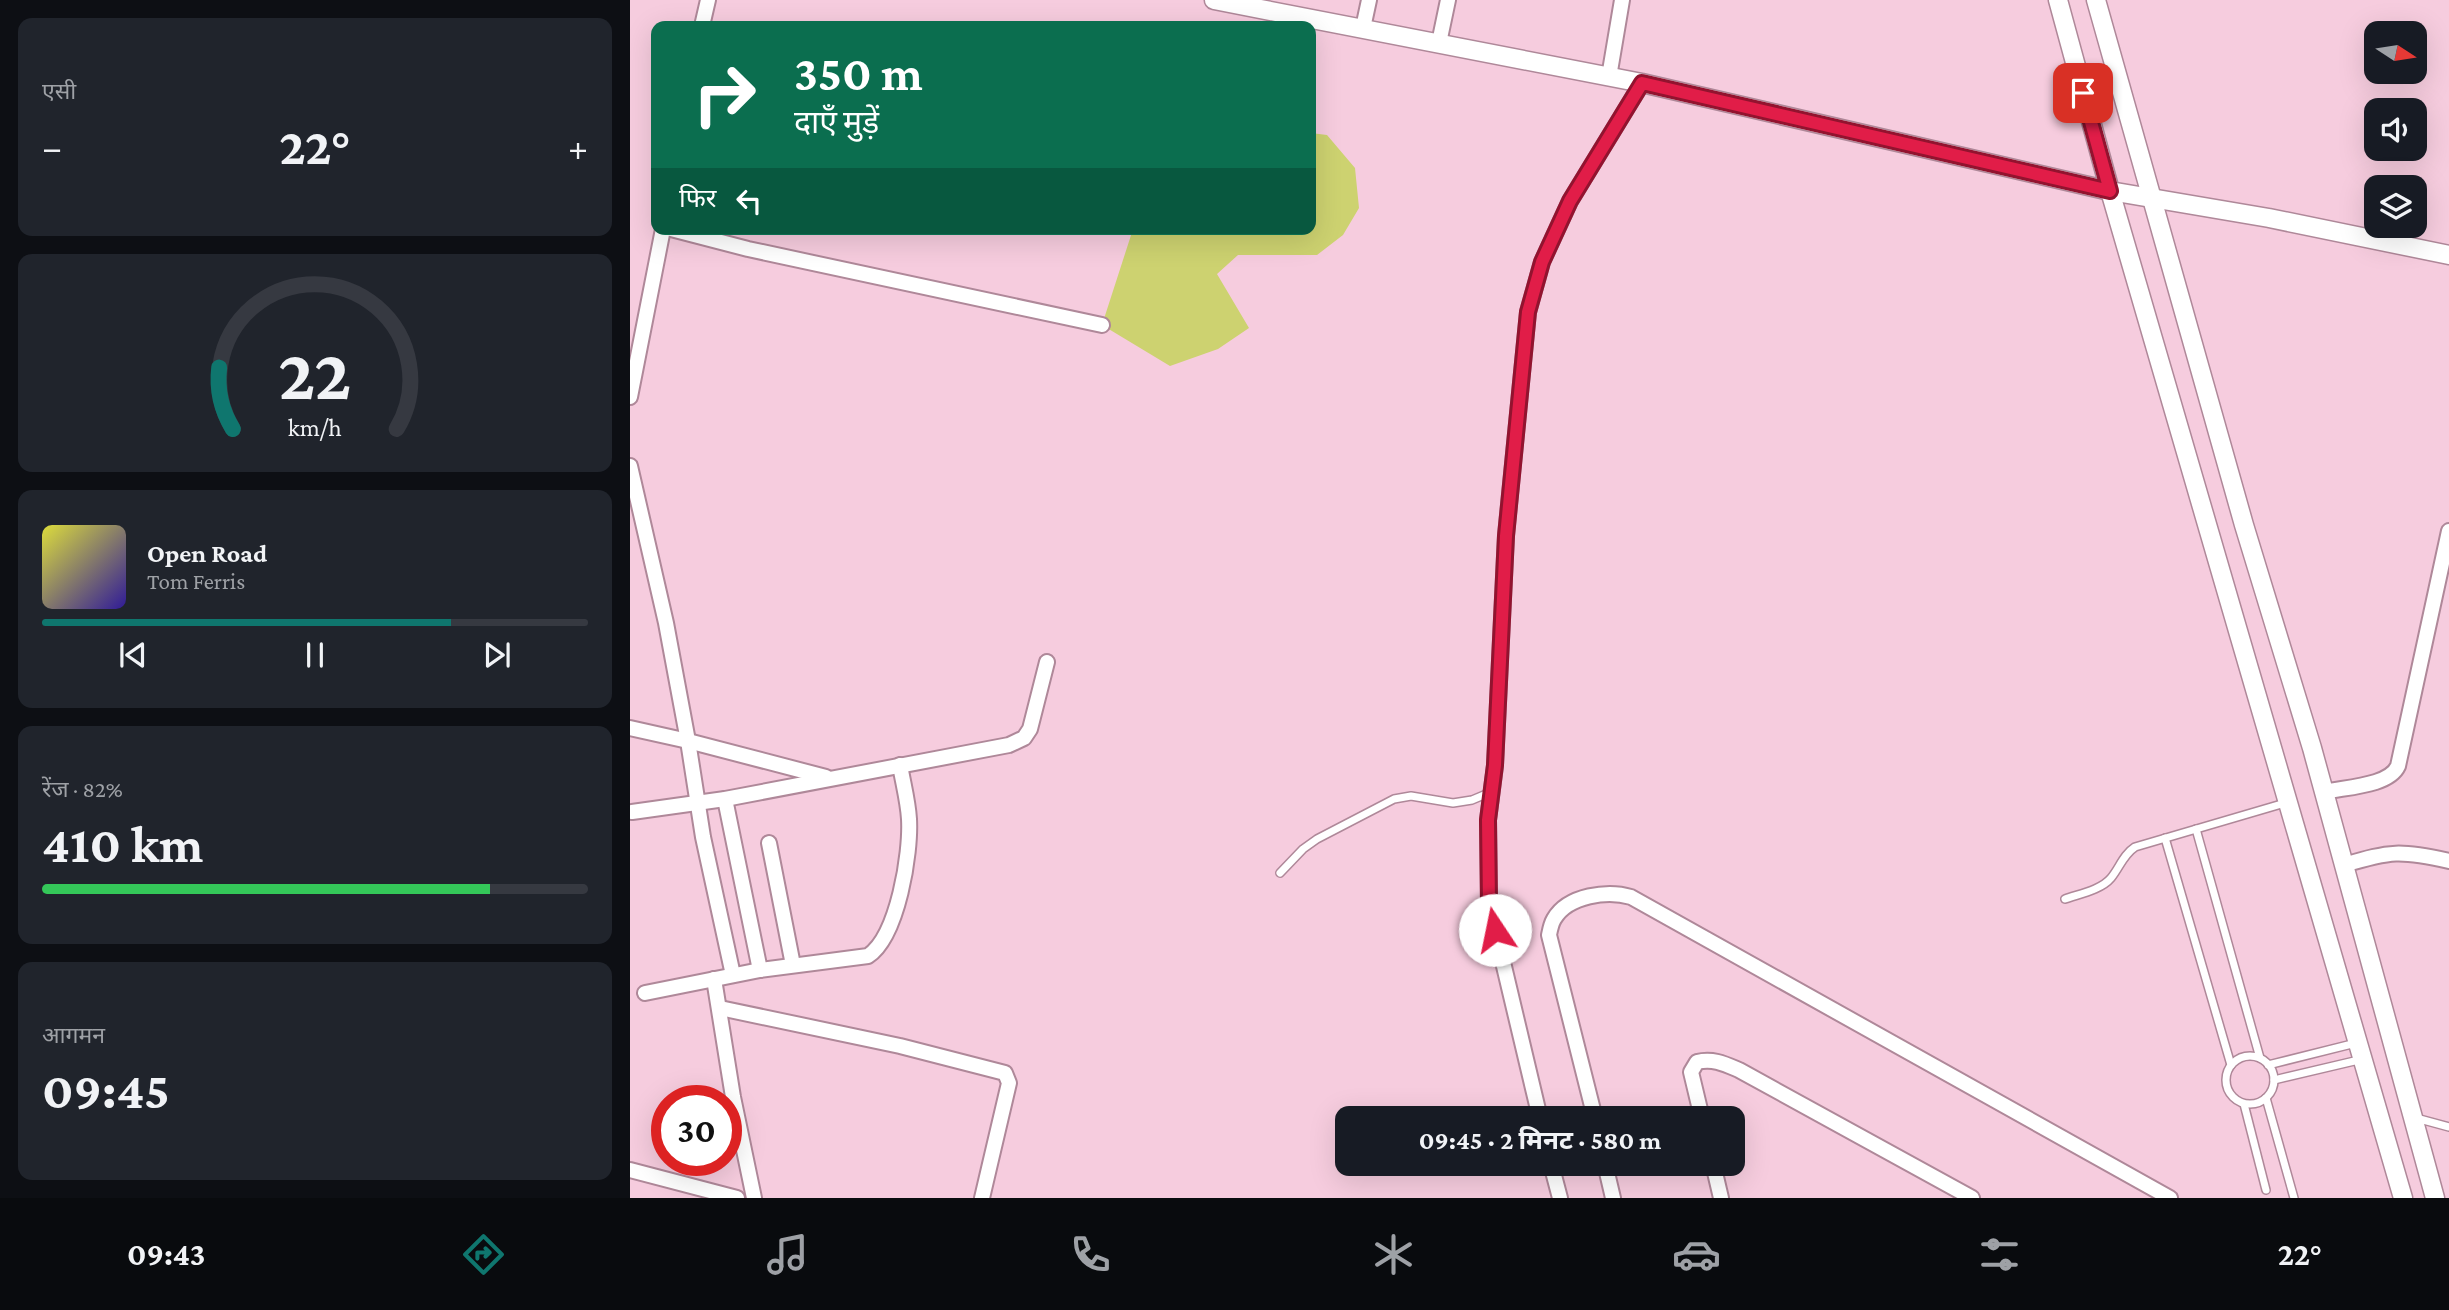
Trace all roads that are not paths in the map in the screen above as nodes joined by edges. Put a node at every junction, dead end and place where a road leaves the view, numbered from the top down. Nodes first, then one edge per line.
1 (708, 0) edge
2 (1214, 0) edge
3 (1369, 0) edge
4 (1448, 0) edge
5 (1622, 0) edge
6 (2058, 0) edge
7 (2096, 0) edge
8 (703, 21) edge
9 (1363, 28) junction
10 (1438, 44) junction
11 (1609, 77) junction
12 (1642, 83) junction
13 (2110, 191) junction
14 (2150, 197) junction
15 (662, 235) edge
16 (695, 235) edge
17 (2449, 255) edge
18 (1102, 325) dead end
19 (630, 397) edge
20 (630, 466) edge
21 (2449, 531) edge
22 (1047, 662) dead end
23 (630, 728) edge
24 (688, 741) junction
25 (900, 765) junction
26 (831, 778) junction
27 (1492, 792) junction
28 (2324, 792) junction
29 (725, 799) junction
30 (2290, 801) junction
31 (698, 803) junction
32 (632, 813) dead end
33 (2196, 829) junction
34 (2165, 838) junction
35 (769, 844) dead end
36 (2449, 861) edge
37 (2344, 864) junction
38 (1280, 873) dead end
39 (2065, 899) dead end
40 (793, 965) junction
41 (760, 970) junction
42 (733, 975) junction
43 (714, 979) junction
44 (645, 993) dead end
45 (720, 1008) junction
46 (2362, 1051) junction
47 (2260, 1058) junction
48 (2231, 1065) junction
49 (2268, 1065) junction
50 (2274, 1080) junction
51 (2266, 1098) junction
52 (2244, 1104) junction
53 (1538, 1106) edge
54 (1592, 1106) edge
55 (1699, 1106) edge
56 (2411, 1116) junction
57 (2449, 1127) edge
58 (630, 1170) edge
59 (1554, 1176) edge
60 (1608, 1176) edge
61 (1716, 1176) edge
62 (2266, 1190) dead end
63 (737, 1198) edge
64 (754, 1198) edge
65 (982, 1198) edge
66 (1560, 1198) edge
67 (1614, 1198) edge
68 (1721, 1198) edge
69 (1972, 1198) edge
70 (2170, 1198) edge
71 (2294, 1198) edge
72 (2403, 1198) edge
73 (2435, 1198) edge

1 - 8 street
2 - 9 street
3 - 9 street
4 - 10 street
5 - 11 street
6 - 13 street
7 - 14 street
9 - 10 street
10 - 11 street
11 - 12 street
12 - 13 street
12 - 27 street
13 - 14 street
13 - 30 street
14 - 17 street
14 - 28 street
15 - 19 street
16 - 18 street
20 - 24 street
21 - 28 street
22 - 25 street
23 - 24 street
24 - 26 street
24 - 31 street
25 - 26 street
25 - 40 street
26 - 29 street
27 - 38 lane
27 - 53 street
28 - 37 street
29 - 31 street
29 - 41 street
30 - 33 lane
30 - 46 street
31 - 32 street
31 - 42 street
33 - 34 lane
33 - 47 lane
34 - 39 lane
34 - 48 lane
35 - 40 street
36 - 37 street
37 - 56 street
40 - 41 street
41 - 42 street
42 - 43 street
43 - 44 street
43 - 45 street
45 - 64 street
45 - 65 street
46 - 49 lane
46 - 50 lane
46 - 72 street
47 - 48 lane
47 - 49 lane
48 - 52 lane
49 - 50 lane
50 - 51 lane
51 - 52 lane
51 - 71 lane
52 - 62 lane
54 - 70 street
55 - 69 street
56 - 57 lane
56 - 73 street
58 - 63 street
59 - 66 street
60 - 67 street
61 - 68 street

